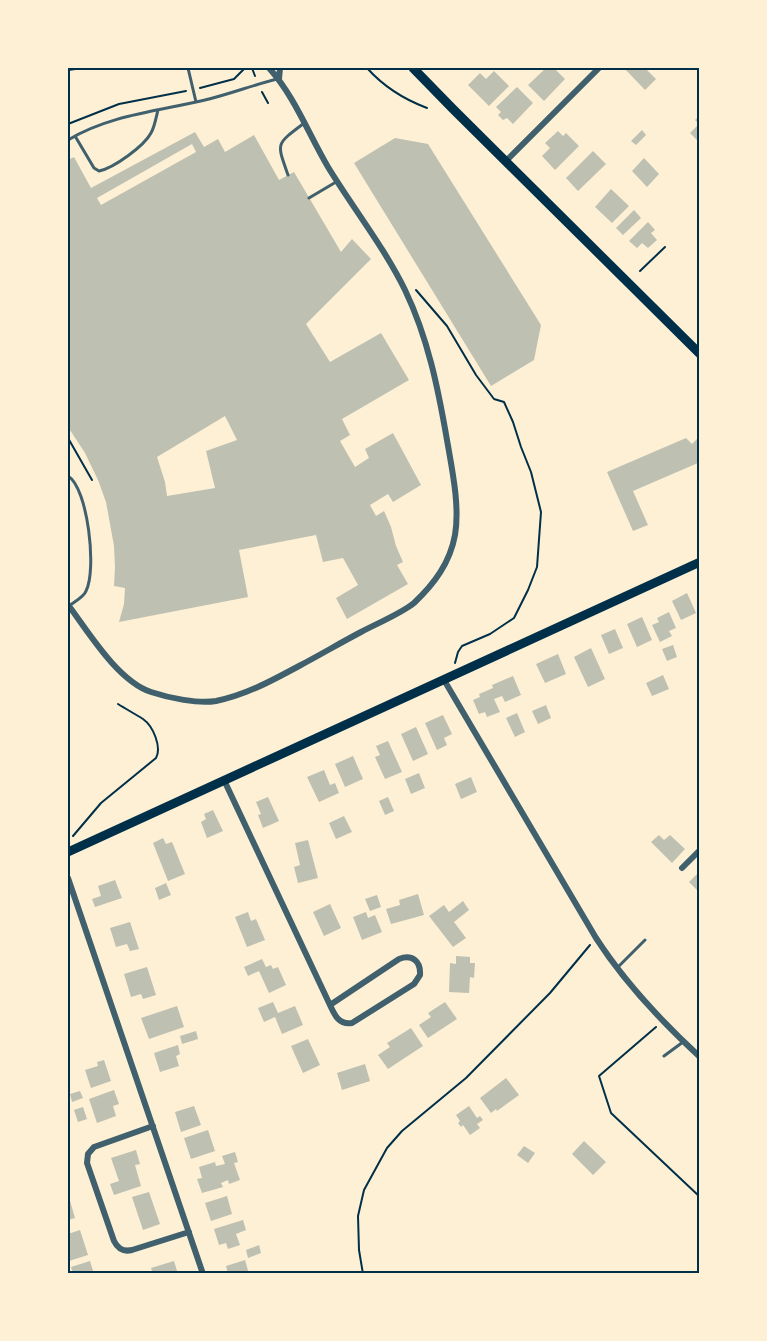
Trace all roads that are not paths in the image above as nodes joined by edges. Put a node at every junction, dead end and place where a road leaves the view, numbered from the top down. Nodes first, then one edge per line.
1 (188, 68) edge
2 (269, 68) edge
3 (280, 68) edge
4 (416, 68) edge
5 (599, 68) edge
6 (279, 79) junction
7 (196, 102) junction
8 (158, 110) junction
9 (304, 123) junction
10 (75, 135) junction
11 (68, 140) edge
12 (506, 161) junction
13 (288, 175) dead end
14 (338, 182) junction
15 (309, 198) dead end
16 (699, 354) edge
17 (68, 476) edge
18 (699, 562) edge
19 (68, 607) edge
20 (444, 680) junction
21 (224, 780) junction
22 (699, 850) edge
23 (68, 852) edge
24 (682, 868) dead end
25 (68, 878) edge
26 (645, 939) dead end
27 (616, 968) junction
28 (330, 1005) junction
29 (683, 1042) junction
30 (664, 1056) dead end
31 (699, 1057) edge
32 (153, 1126) junction
33 (189, 1232) junction
34 (203, 1274) edge

1 - 7 lane
2 - 6 street
3 - 6 street
4 - 12 main road
5 - 12 street
6 - 7 lane
6 - 9 street
7 - 8 lane
8 - 10 lane
8 - 10 lane
9 - 13 lane
9 - 14 street
10 - 11 lane
12 - 16 main road
14 - 15 lane
14 - 19 street
17 - 19 lane
18 - 20 main road
20 - 21 main road
20 - 27 street
21 - 23 main road
21 - 28 street
22 - 24 street
25 - 32 street
26 - 27 lane
27 - 29 street
28 - 28 street
29 - 30 lane
29 - 31 street
32 - 33 street
32 - 33 street
33 - 34 street

